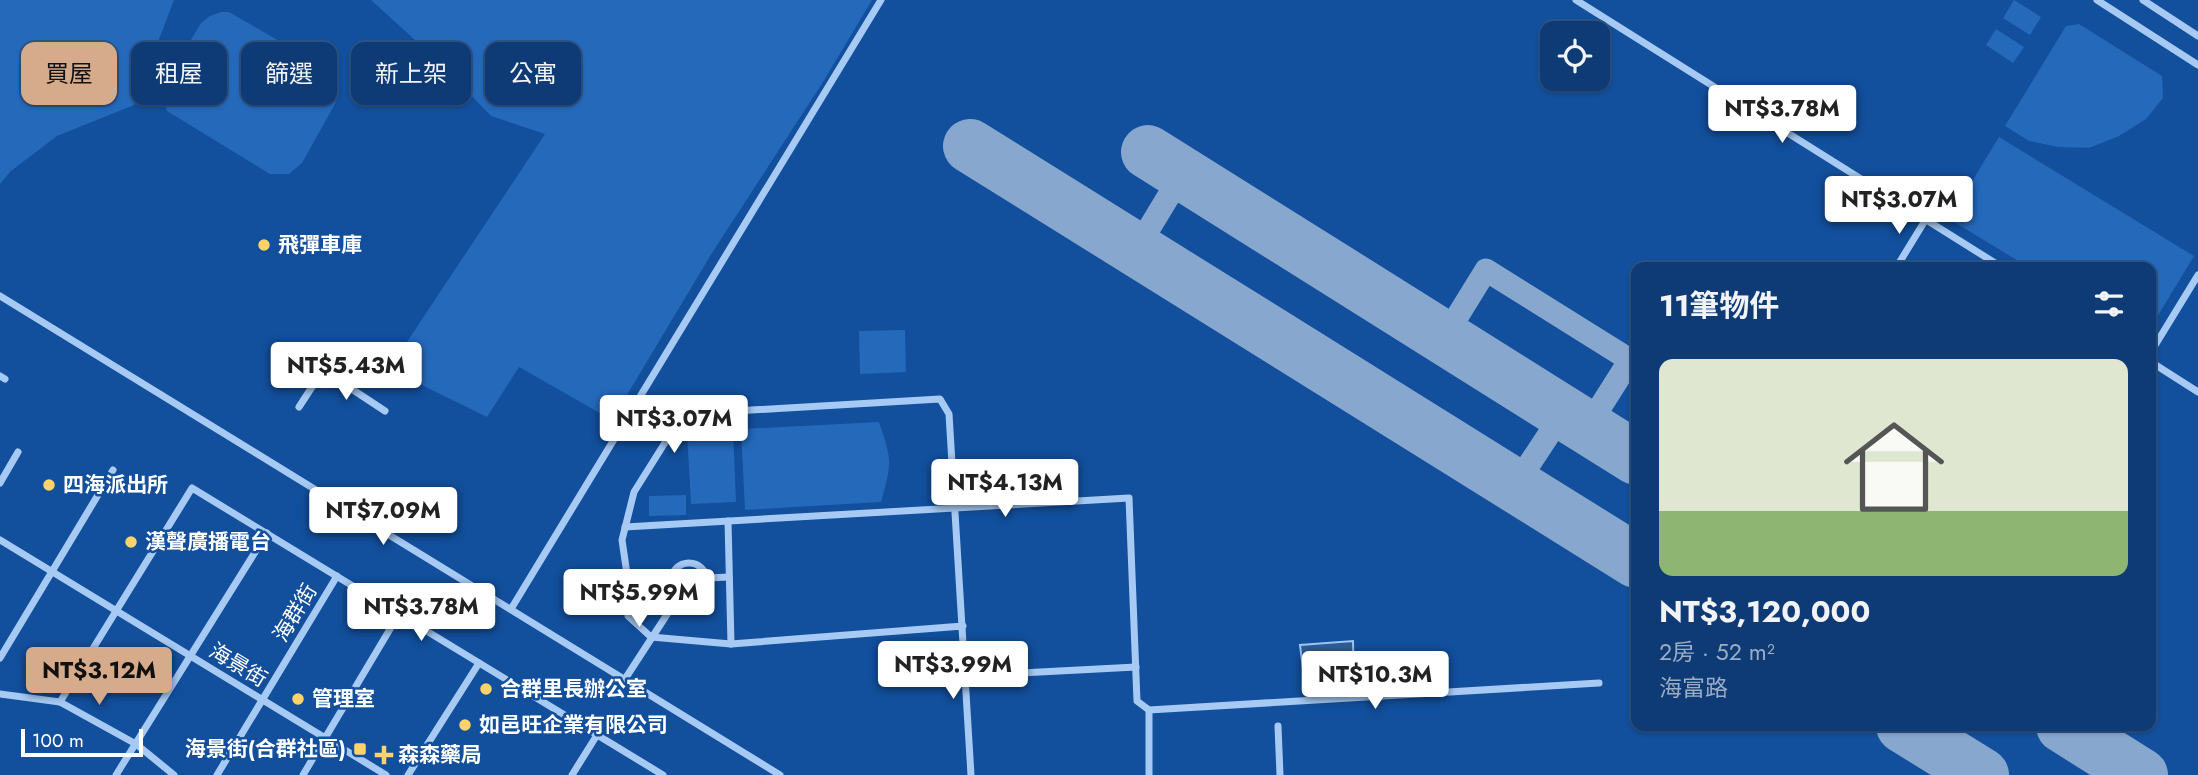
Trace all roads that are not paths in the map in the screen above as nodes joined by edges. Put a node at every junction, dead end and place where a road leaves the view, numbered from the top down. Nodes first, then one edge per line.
1 (881, 0) edge
2 (1576, 0) edge
3 (2097, 0) edge
4 (2143, 0) edge
5 (2198, 36) edge
6 (2198, 65) edge
7 (1926, 219) junction
8 (1900, 262) edge
9 (1994, 262) edge
10 (2198, 275) edge
11 (0, 296) edge
12 (2156, 344) edge
13 (2156, 365) edge
14 (2198, 391) edge
15 (299, 407) dead end
16 (384, 411) dead end
17 (18, 452) dead end
18 (113, 470) dead end
19 (0, 483) edge
20 (954, 508) junction
21 (727, 521) junction
22 (625, 527) junction
23 (267, 533) junction
24 (0, 540) edge
25 (52, 571) junction
26 (337, 576) junction
27 (729, 577) junction
28 (707, 578) junction
29 (671, 584) junction
30 (629, 588) junction
31 (678, 596) junction
32 (116, 609) junction
33 (511, 609) junction
34 (399, 614) junction
35 (963, 626) junction
36 (651, 637) junction
37 (731, 644) junction
38 (190, 656) junction
39 (0, 658) edge
40 (479, 663) junction
41 (1136, 667) junction
42 (965, 676) junction
43 (625, 679) junction
44 (1599, 683) dead end
45 (0, 694) edge
46 (263, 701) junction
47 (60, 702) junction
48 (1149, 710) junction
49 (1278, 726) dead end
50 (597, 734) junction
51 (326, 739) junction
52 (136, 744) junction
53 (117, 775) edge
54 (174, 775) edge
55 (217, 775) edge
56 (303, 775) edge
57 (386, 775) edge
58 (408, 775) edge
59 (572, 775) edge
60 (663, 775) edge
61 (780, 775) edge
62 (971, 775) edge
63 (1149, 775) edge
64 (1280, 775) edge

1 - 33 street
2 - 7 street
3 - 6 street
4 - 5 street
7 - 8 street
7 - 9 street
10 - 12 street
11 - 33 street
13 - 14 street
15 - 16 street
17 - 19 street
18 - 25 street
20 - 21 street
20 - 22 street
20 - 35 street
20 - 41 street
21 - 22 street
21 - 27 street
22 - 30 street
23 - 26 street
23 - 32 street
23 - 38 street
24 - 25 street, 海景街
25 - 32 street, 海景街
25 - 39 street
26 - 34 street
26 - 46 street, 海群街
27 - 28 street
27 - 37 street
28 - 29 street
28 - 31 street
29 - 30 street
29 - 31 street
30 - 36 street
31 - 36 street
32 - 38 street, 海景街
32 - 47 street
33 - 43 street
34 - 40 street
34 - 51 street
35 - 37 street
35 - 42 street
36 - 37 street
36 - 43 street
38 - 46 street, 海景街
38 - 52 street
40 - 50 street
40 - 58 street
41 - 42 street
41 - 48 street
42 - 62 street
43 - 61 street
44 - 48 street
45 - 47 street
46 - 51 street, 海景街
46 - 55 street, 海群街
47 - 52 street
48 - 63 street
49 - 64 street
50 - 59 street
50 - 60 street
51 - 56 street
51 - 57 street, 海景街
52 - 53 street
52 - 54 street

